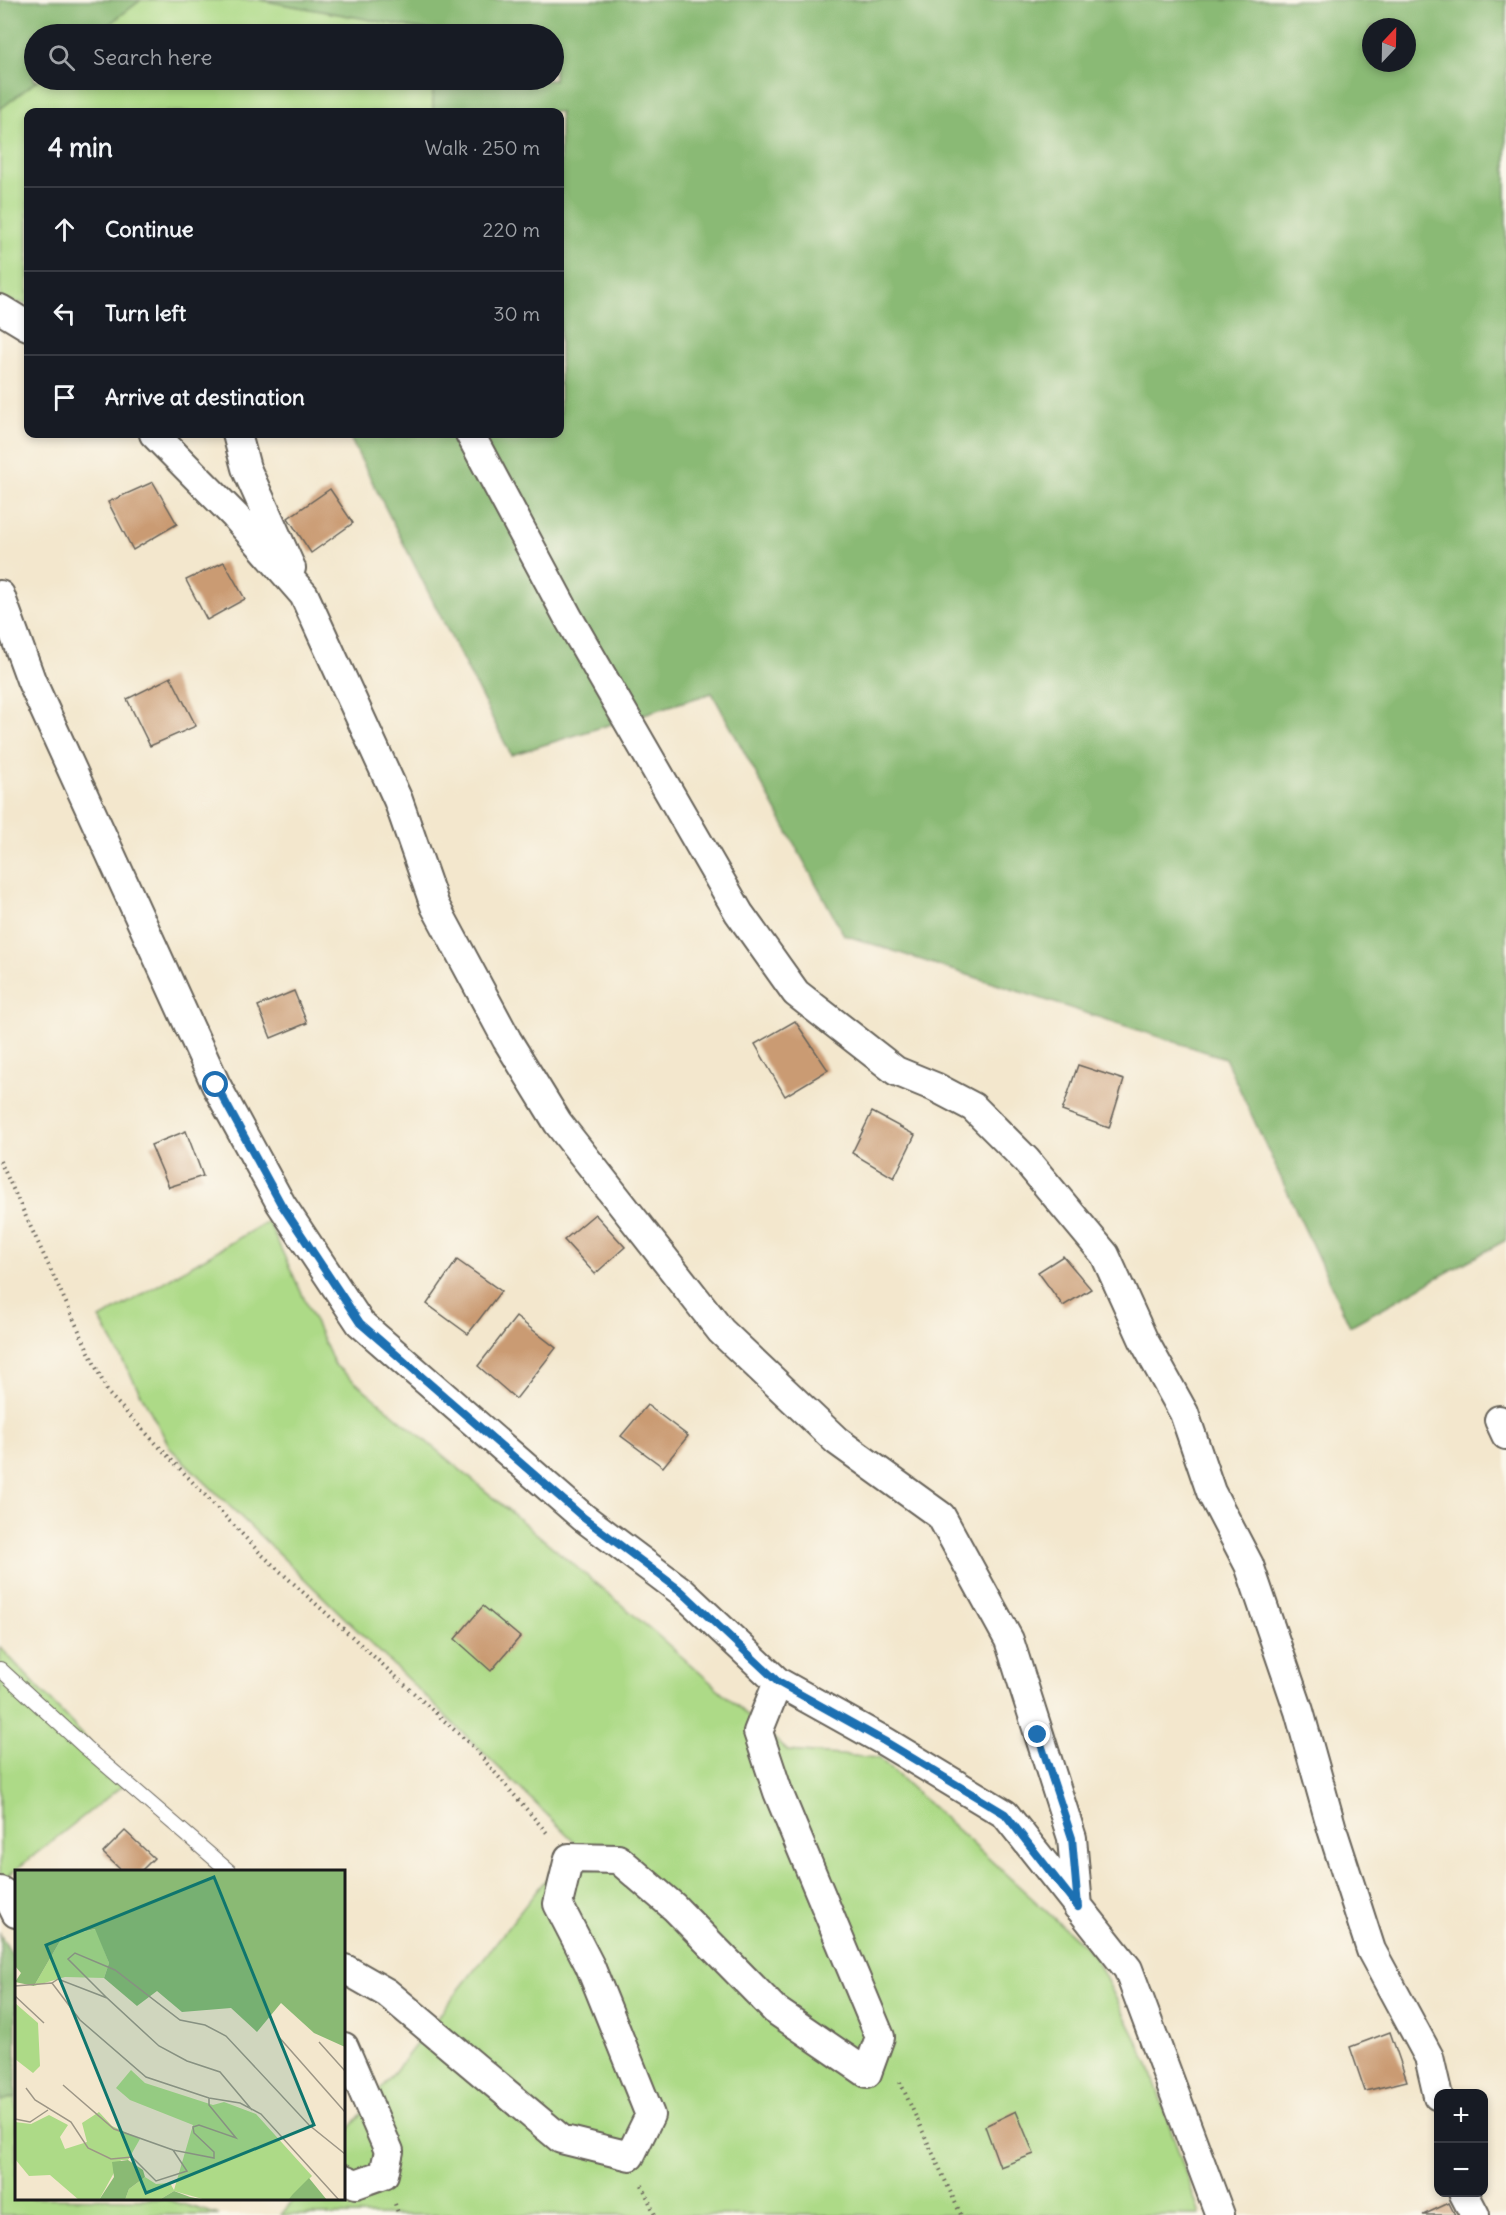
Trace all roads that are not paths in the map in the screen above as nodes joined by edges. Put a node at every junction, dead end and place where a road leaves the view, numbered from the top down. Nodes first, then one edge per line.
1 (0, 309) edge
2 (24, 324) edge
3 (158, 438) edge
4 (238, 438) edge
5 (472, 438) edge
6 (0, 595) edge
7 (304, 596) junction
8 (0, 1669) edge
9 (778, 1682) junction
10 (228, 1870) edge
11 (0, 1891) edge
12 (1078, 1907) junction
13 (15, 1911) edge
14 (345, 1970) edge
15 (345, 2048) edge
16 (1436, 2089) edge
17 (345, 2179) edge
18 (1465, 2197) edge
19 (1220, 2215) edge
20 (1475, 2215) edge

1 - 2 street
3 - 7 street
4 - 7 street
5 - 16 street
6 - 9 street
7 - 12 street
8 - 10 lane
9 - 12 street
9 - 14 street
11 - 13 street
12 - 19 street
15 - 17 street
18 - 20 street

